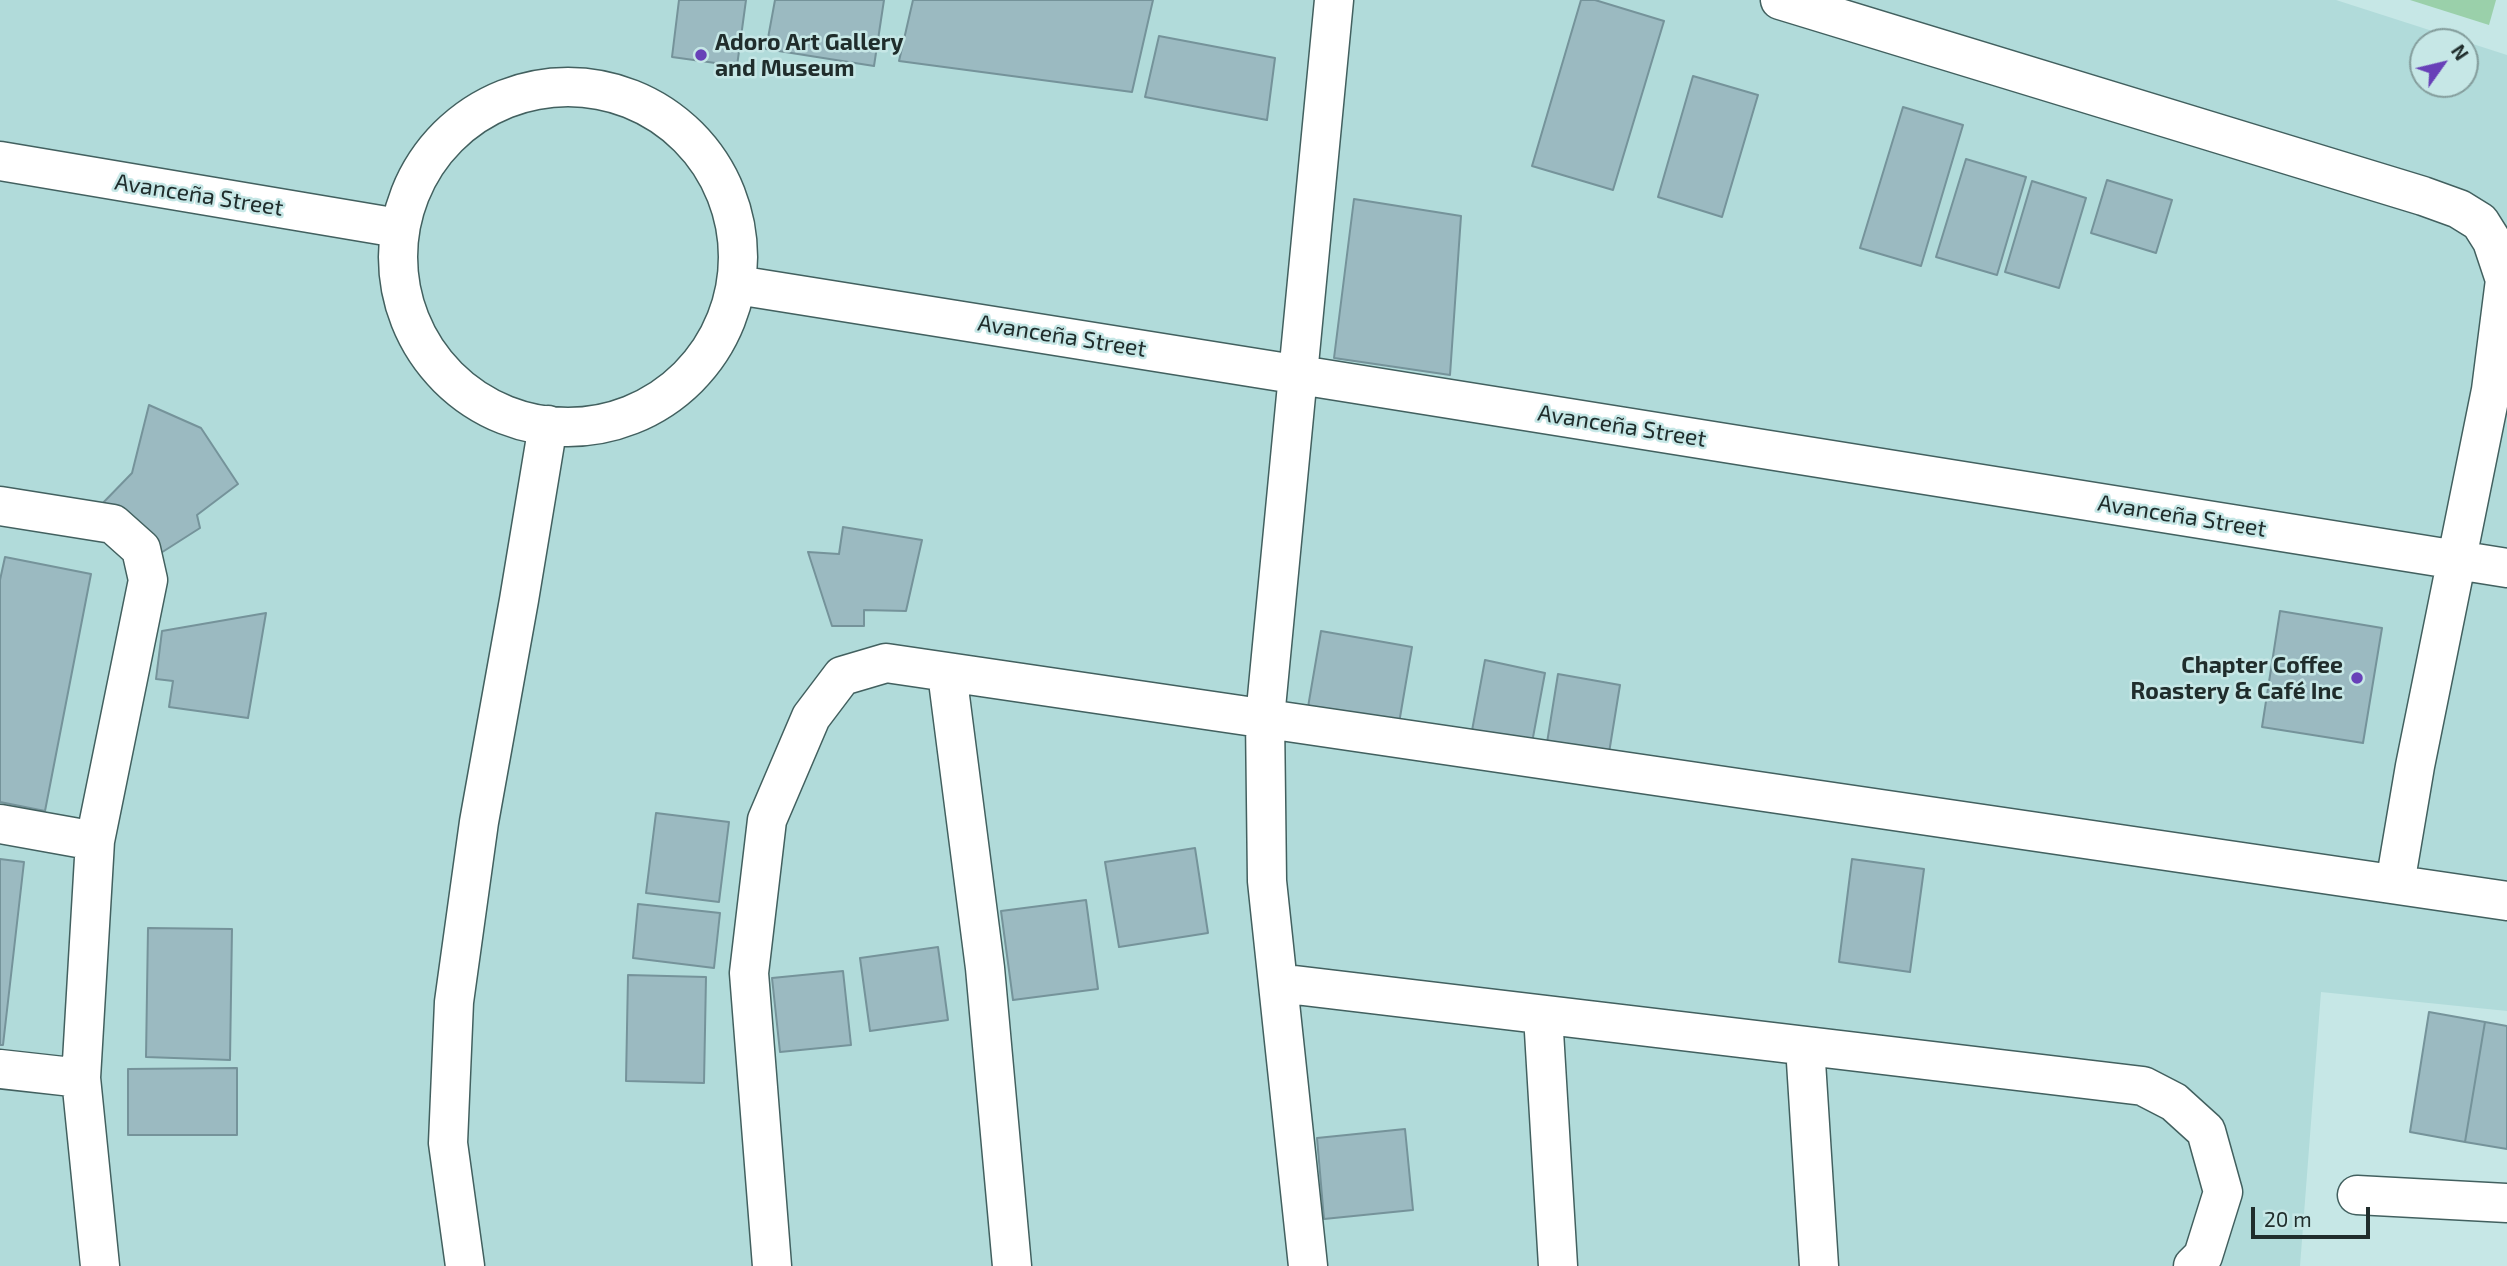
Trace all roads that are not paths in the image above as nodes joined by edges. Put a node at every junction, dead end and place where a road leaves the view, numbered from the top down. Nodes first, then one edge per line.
1 (1334, 0) edge
2 (1780, 0) edge
3 (0, 161) edge
4 (398, 228) junction
5 (737, 285) junction
6 (1299, 373) junction
7 (548, 425) junction
8 (0, 506) edge
9 (2456, 560) junction
10 (2507, 568) edge
11 (947, 673) junction
12 (1265, 718) junction
13 (0, 824) edge
14 (95, 841) junction
15 (2395, 884) junction
16 (2507, 901) edge
17 (1278, 984) junction
18 (1543, 1015) junction
19 (1805, 1046) junction
20 (0, 1069) edge
21 (82, 1078) junction
22 (2357, 1195) dead end
23 (2507, 1203) edge
24 (100, 1266) edge
25 (465, 1266) edge
26 (772, 1266) edge
27 (1012, 1266) edge
28 (1308, 1266) edge
29 (1558, 1266) edge
30 (1819, 1266) edge
31 (2193, 1266) edge

1 - 6 street
2 - 9 street
3 - 4 street, Avanceña Street
4 - 5 street
4 - 7 street
5 - 6 street, Avanceña Street
5 - 7 street
6 - 9 street, Avanceña Street
6 - 12 street
7 - 25 street
8 - 14 street
9 - 10 street, Avanceña Street
9 - 15 street
11 - 12 street
11 - 26 street
11 - 27 street
12 - 15 street
12 - 17 street
13 - 14 street
14 - 21 street
15 - 16 street
17 - 18 street
17 - 28 street
18 - 19 street
18 - 29 street
19 - 30 street
19 - 31 street
20 - 21 street
21 - 24 street
22 - 23 street

